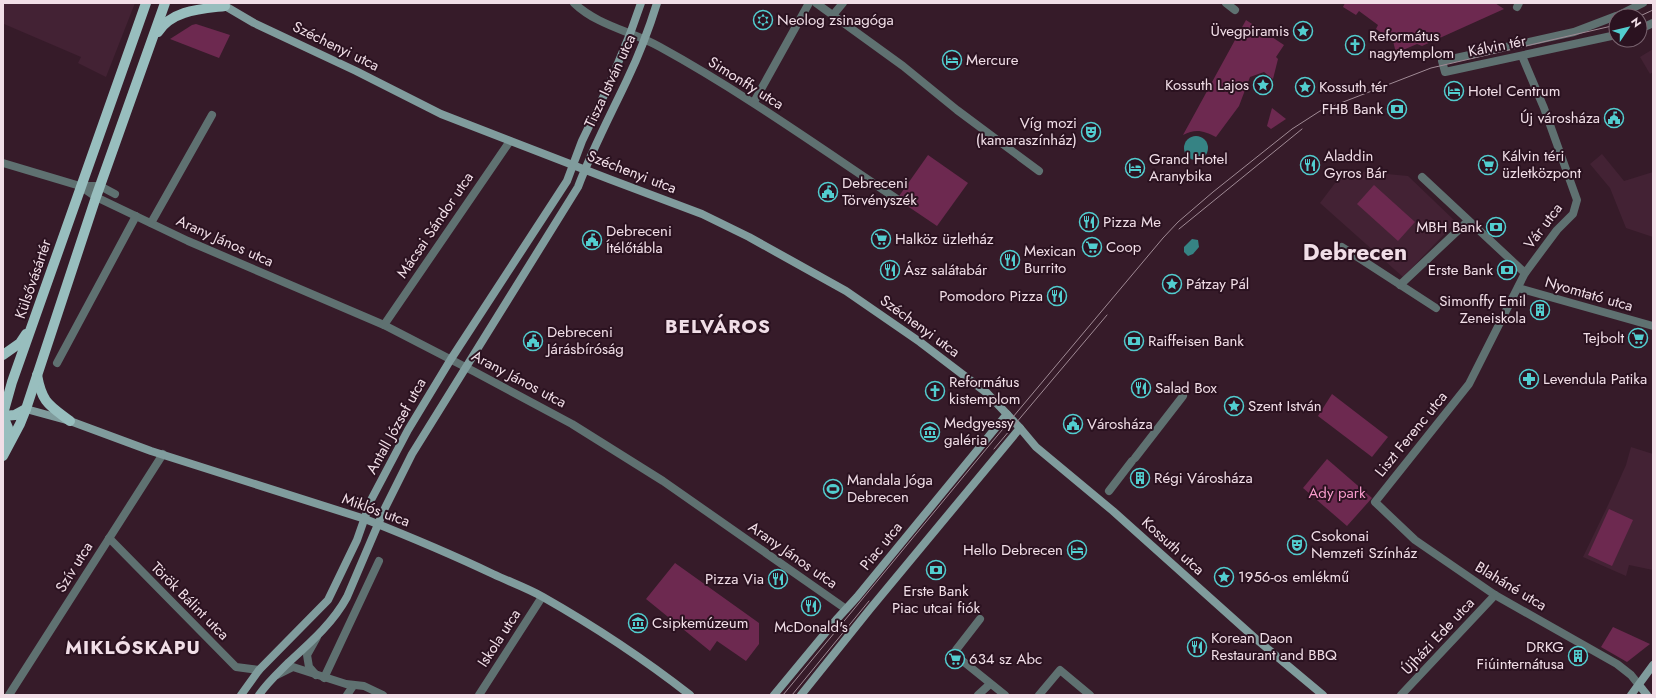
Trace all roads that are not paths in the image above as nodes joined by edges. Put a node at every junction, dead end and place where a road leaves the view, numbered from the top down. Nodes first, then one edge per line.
1 (146, 3) edge
2 (165, 3) edge
3 (574, 3) edge
4 (641, 3) edge
5 (657, 3) edge
6 (809, 3) edge
7 (816, 3) edge
8 (843, 3) edge
9 (1226, 3) edge
10 (1643, 3) edge
11 (222, 4) edge
12 (1633, 8) edge
13 (1235, 10) dead end
14 (833, 15) junction
15 (1608, 19) edge
16 (630, 34) junction
17 (1608, 38) edge
18 (645, 40) junction
19 (151, 42) junction
20 (1522, 56) junction
21 (754, 102) junction
22 (212, 115) dead end
23 (510, 141) junction
24 (3, 163) edge
25 (573, 165) junction
26 (585, 169) junction
27 (1039, 171) dead end
28 (1422, 177) dead end
29 (80, 186) junction
30 (100, 186) junction
31 (115, 194) dead end
32 (96, 197) junction
33 (897, 199) dead end
34 (136, 216) junction
35 (1468, 221) junction
36 (151, 223) junction
37 (1342, 247) dead end
38 (1525, 273) junction
39 (1400, 285) junction
40 (1518, 288) junction
41 (1436, 308) dead end
42 (35, 321) junction
43 (384, 325) junction
44 (1653, 326) edge
45 (3, 355) edge
46 (451, 359) junction
47 (57, 363) dead end
48 (466, 367) junction
49 (37, 374) junction
50 (1469, 384) joint
51 (1183, 396) dead end
52 (26, 409) junction
53 (3, 411) edge
54 (1008, 414) junction
55 (70, 421) junction
56 (1020, 428) junction
57 (5, 452) edge
58 (163, 454) junction
59 (1109, 491) dead end
60 (1374, 502) joint
61 (365, 519) junction
62 (378, 524) junction
63 (108, 538) junction
64 (379, 561) dead end
65 (1495, 595) junction
66 (542, 597) junction
67 (846, 609) junction
68 (980, 619) dead end
69 (318, 635) junction
70 (1653, 665) edge
71 (259, 670) junction
72 (276, 675) junction
73 (320, 677) junction
74 (990, 684) junction
75 (1639, 684) junction
76 (353, 686) junction
77 (808, 686) junction
78 (1653, 692) edge
79 (9, 695) edge
80 (241, 695) edge
81 (259, 695) edge
82 (347, 695) edge
83 (383, 695) edge
84 (479, 695) edge
85 (690, 695) edge
86 (774, 695) edge
87 (801, 695) edge
88 (805, 695) edge
89 (978, 695) edge
90 (1005, 695) edge
91 (1038, 695) edge
92 (1090, 695) edge
93 (1323, 695) edge
94 (1400, 695) edge
95 (1631, 695) edge
96 (1647, 695) edge
97 (1651, 695) edge

1 - 29 main road, Külsővásártér
2 - 19 main road
3 - 16 street, Simonffy utca
4 - 16 street, Tisza István utca
5 - 18 street, Tisza István utca
6 - 21 street
7 - 14 street
8 - 14 street
9 - 13 street
10 - 12 street, Kálvin tér
11 - 19 main road
11 - 23 street, Széchenyi utca
14 - 27 street
15 - 20 street, Kálvin tér
16 - 18 street, Simonffy utca
16 - 25 street, Tisza István utca
17 - 20 street, Kálvin tér
18 - 21 street, Simonffy utca
18 - 26 street, Tisza István utca
19 - 30 main road
20 - 38 street, Vár utca
21 - 33 street, Simonffy utca
22 - 36 street
23 - 25 street, Széchenyi utca
23 - 43 street, Mácsai Sándor utca
24 - 29 street
25 - 26 street, Széchenyi utca
25 - 46 street, Antall József utca
26 - 48 street, Antall József utca
26 - 54 street, Széchenyi utca
28 - 35 street
29 - 30 street
29 - 32 street
29 - 42 main road, Külsővásártér
30 - 31 street
30 - 32 main road
32 - 34 street
32 - 49 main road
34 - 36 street
34 - 47 street
35 - 38 street
35 - 39 street
36 - 43 street, Arany János utca
37 - 39 street
38 - 40 street, Vár utca
39 - 41 street
40 - 44 street, Nyomtató utca
40 - 50 street, Vár utca
42 - 45 main road
42 - 53 main road, Külsővásártér
43 - 46 street, Arany János utca
46 - 48 street, Arany János utca
46 - 61 street, Antall József utca
48 - 62 street, Antall József utca
48 - 67 street, Arany János utca
49 - 52 main road
49 - 55 main road
50 - 60 street, Liszt Ferenc utca
51 - 59 street
52 - 53 main road
52 - 55 street, Miklós utca
52 - 57 main road
53 - 57 main road
54 - 56 street, Kossuth utca
54 - 67 street, Piac utca
55 - 58 street, Miklós utca
56 - 77 street, Piac utca
56 - 93 street, Kossuth utca
58 - 61 street, Miklós utca
58 - 63 street, Szív utca
60 - 65 street, Blaháné utca
61 - 62 street, Miklós utca
61 - 71 street, Antall József utca
62 - 66 street, Miklós utca
62 - 69 street, Antall József utca
63 - 71 street, Török Bálint utca
63 - 79 street, Szív utca
64 - 73 street
65 - 75 street, Blaháné utca
65 - 94 street, Újházi Ede utca
66 - 84 street, Iskola utca
66 - 85 street, Miklós utca
67 - 86 street, Piac utca
68 - 74 street
69 - 72 street, Antall József utca
69 - 73 street
70 - 75 street
71 - 80 street, Antall József utca
72 - 73 street
72 - 81 street, Antall József utca
73 - 76 street
74 - 89 street
74 - 90 street
75 - 95 street
75 - 96 street
76 - 82 street
76 - 83 street
77 - 87 street, Piac utca
77 - 88 street
78 - 97 street
91 - 92 street

